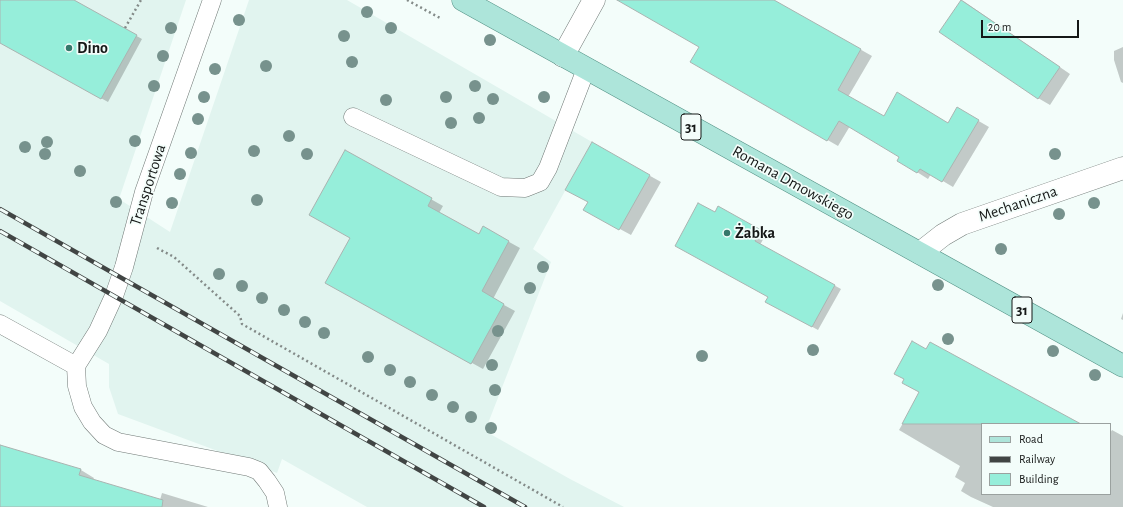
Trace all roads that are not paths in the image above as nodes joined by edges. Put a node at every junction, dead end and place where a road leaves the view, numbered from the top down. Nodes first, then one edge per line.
1 (212, 0) edge
2 (463, 0) edge
3 (594, 0) edge
4 (563, 56) junction
5 (586, 69) junction
6 (353, 117) dead end
7 (1123, 168) edge
8 (920, 253) junction
9 (0, 324) edge
10 (76, 366) junction
11 (1123, 366) edge
12 (278, 507) edge

1 - 10 lane, Transportowa
2 - 4 main road, Romana Dmowskiego / 31
3 - 4 street
4 - 5 main road, Romana Dmowskiego / 31
5 - 6 lane
5 - 8 main road, Romana Dmowskiego / 31
7 - 8 street, Mechaniczna
8 - 11 main road, Romana Dmowskiego / 31
9 - 10 lane
10 - 12 lane

